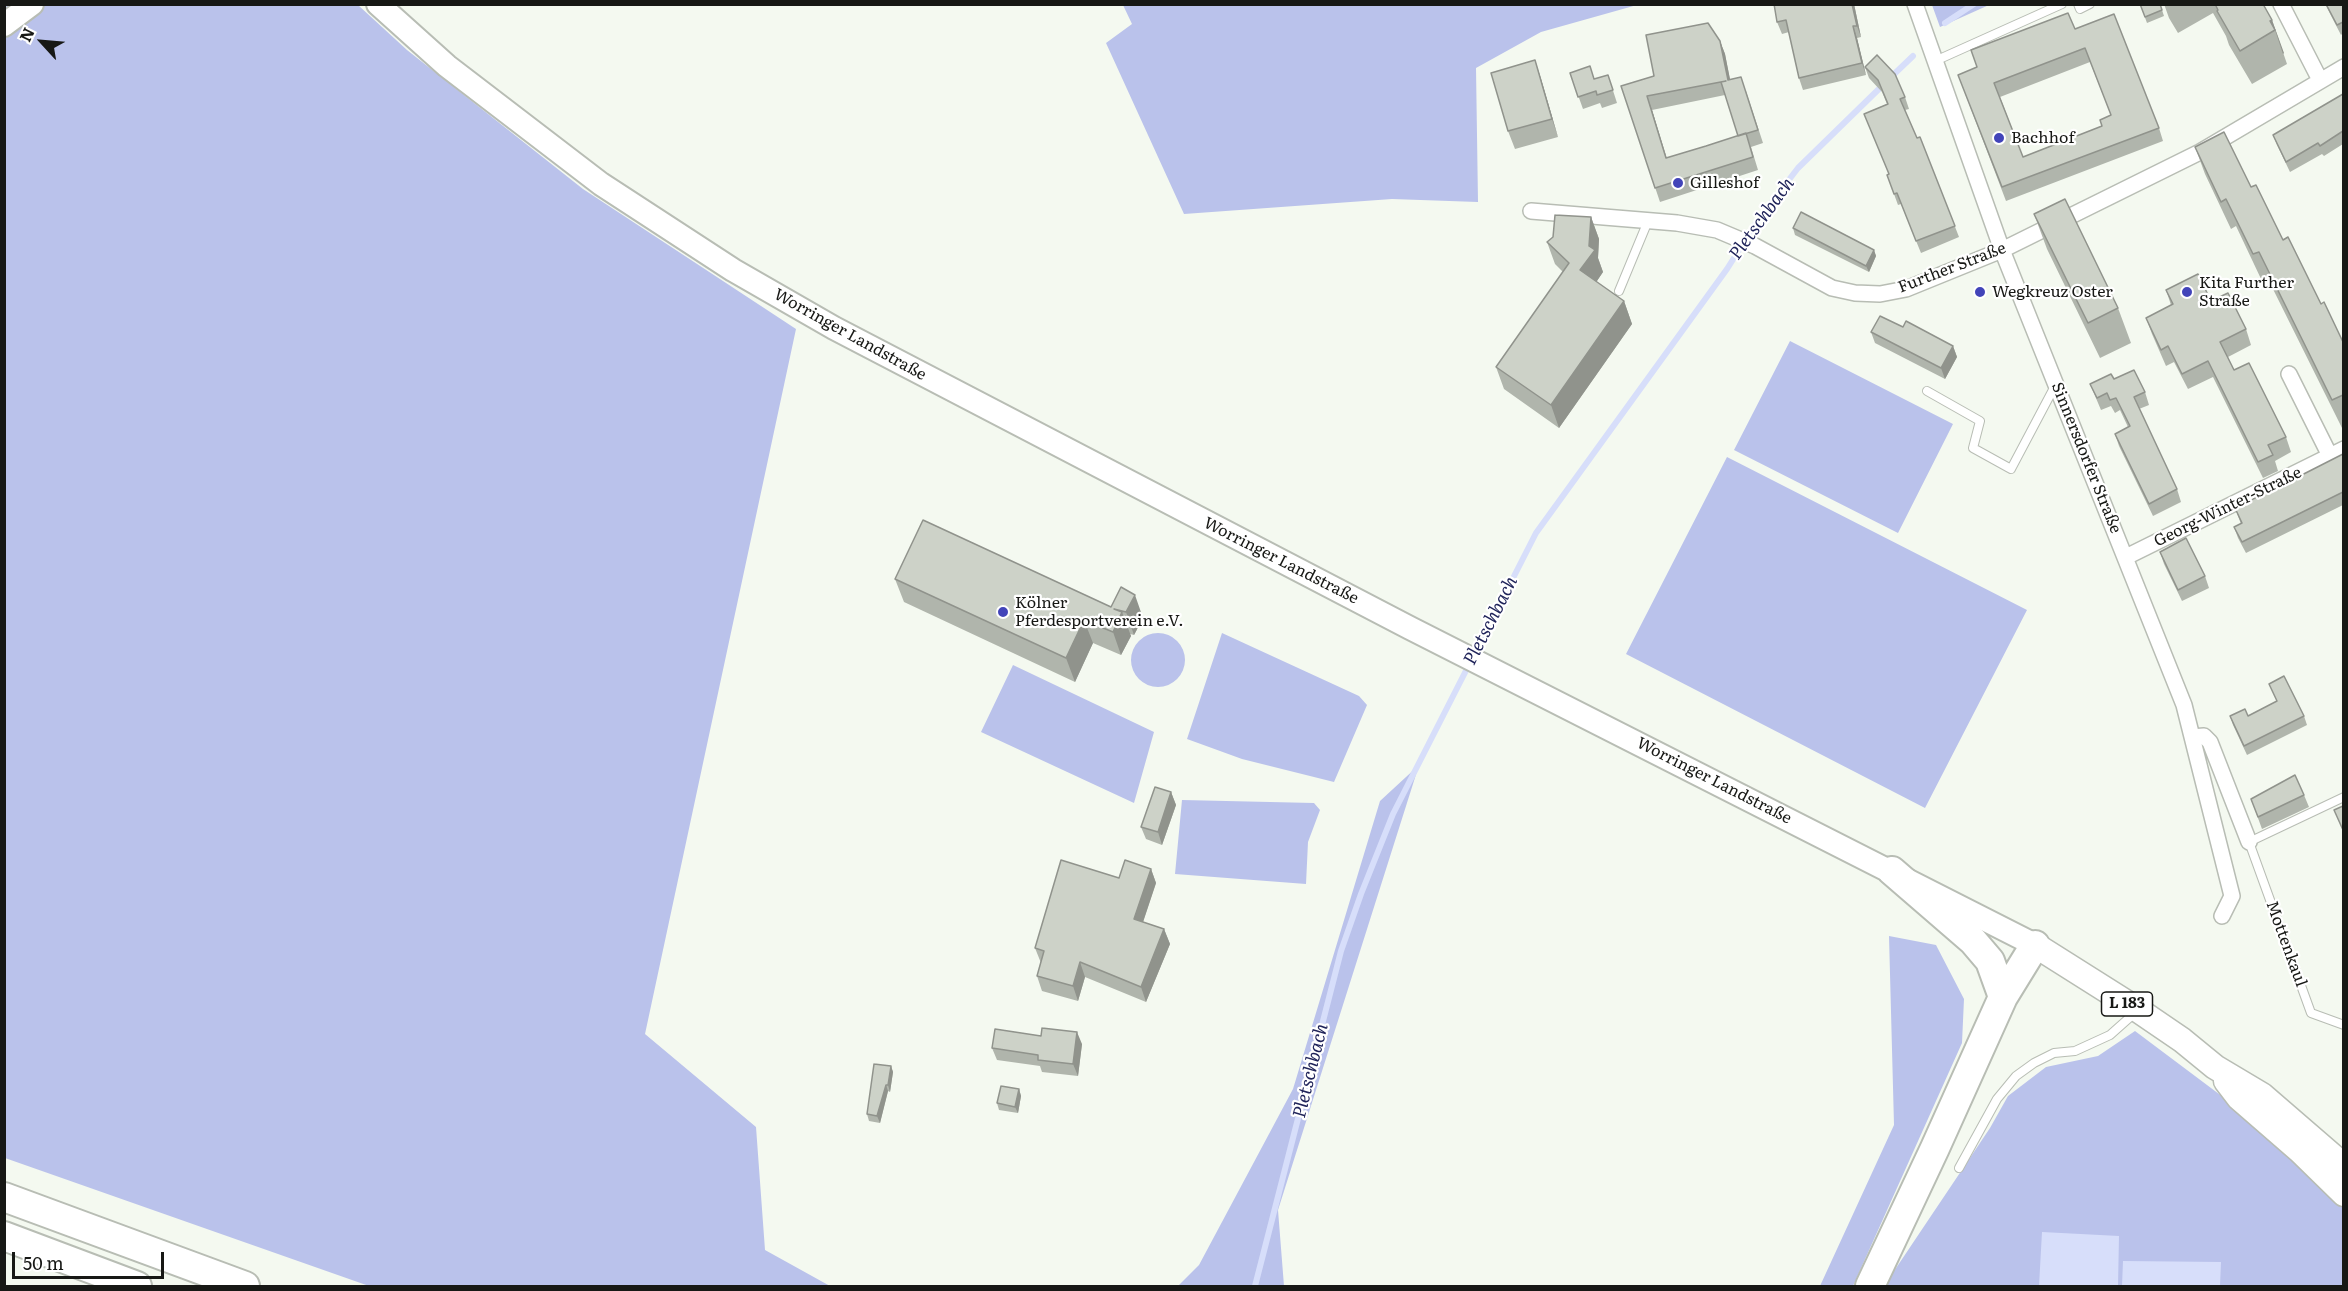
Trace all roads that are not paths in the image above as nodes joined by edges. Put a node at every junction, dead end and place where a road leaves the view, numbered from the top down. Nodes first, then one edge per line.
1 (32, 4) edge
2 (378, 4) edge
3 (1915, 4) edge
4 (2062, 4) edge
5 (2078, 4) edge
6 (2090, 4) edge
7 (2281, 4) edge
8 (4, 25) edge
9 (1935, 61) junction
10 (2343, 67) edge
11 (2320, 80) junction
12 (1531, 211) dead end
13 (1648, 221) junction
14 (2002, 250) junction
15 (1619, 291) dead end
16 (2289, 374) dead end
17 (2056, 383) junction
18 (1927, 391) dead end
19 (2337, 453) edge
20 (2126, 557) junction
21 (2192, 737) junction
22 (2343, 797) edge
23 (2249, 842) junction
24 (1892, 871) junction
25 (2222, 916) dead end
26 (2035, 945) junction
27 (2003, 997) junction
28 (2138, 1010) junction
29 (2343, 1025) edge
30 (2215, 1067) junction
31 (2343, 1166) edge
32 (1959, 1168) dead end
33 (2343, 1194) edge
34 (4, 1197) edge
35 (4, 1236) edge
36 (137, 1287) edge
37 (245, 1287) edge
38 (1870, 1287) edge

1 - 8 main road
2 - 24 main road, Worringer Landstraße / L 183
3 - 9 street, Sinnersdorfer Straße
4 - 9 lane
5 - 6 lane
7 - 11 street
9 - 14 street, Sinnersdorfer Straße
10 - 11 street, Further Straße
11 - 14 street, Further Straße
12 - 13 street, Further Straße
13 - 14 street, Further Straße
13 - 15 lane
14 - 17 street, Sinnersdorfer Straße
16 - 19 street, Georg-Winter-Straße
17 - 18 lane
17 - 20 street, Sinnersdorfer Straße
19 - 20 street, Georg-Winter-Straße
20 - 21 street, Sinnersdorfer Straße
21 - 23 street, Mottenkaul
21 - 25 street, Sinnersdorfer Straße
22 - 23 lane
23 - 29 lane, Mottenkaul
24 - 26 main road, Worringer Landstraße / L 183
24 - 27 highway
26 - 27 highway
26 - 28 main road, Worringer Landstraße / L 183
27 - 38 highway
28 - 30 main road, Worringer Landstraße / L 183
28 - 32 lane
30 - 31 main road, Worringer Landstraße / L 183
30 - 33 main road, Worringer Landstraße / L 183
34 - 37 highway
35 - 36 highway

